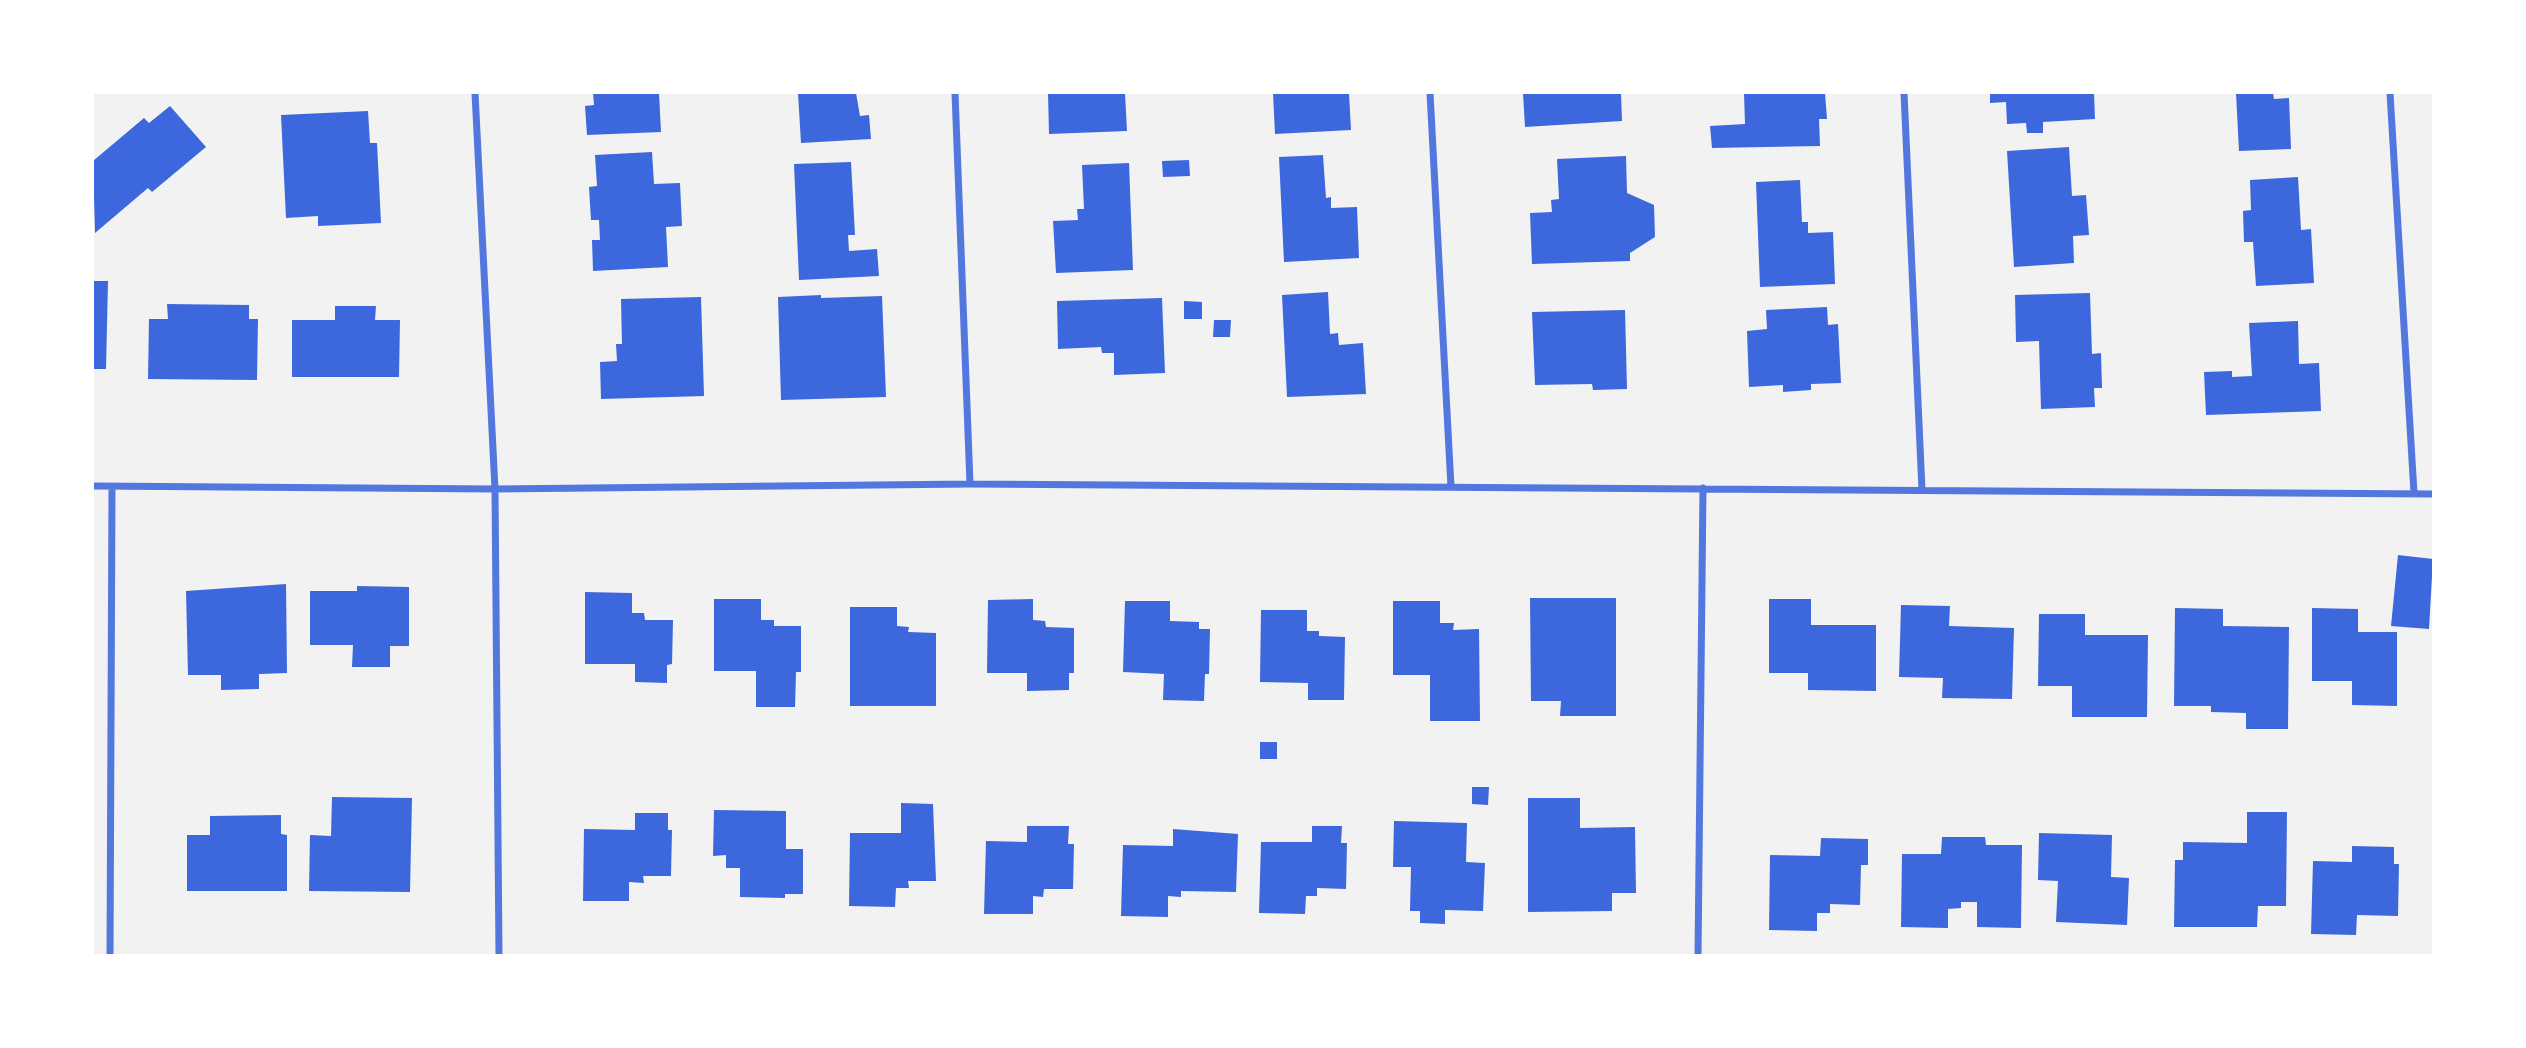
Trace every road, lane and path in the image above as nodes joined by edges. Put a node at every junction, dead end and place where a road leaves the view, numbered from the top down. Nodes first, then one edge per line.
1 (475, 93) edge
2 (954, 93) edge
3 (1430, 93) edge
4 (1904, 93) edge
5 (2390, 93) edge
6 (970, 484) junction
7 (93, 486) edge
8 (112, 487) junction
9 (1451, 487) junction
10 (1703, 488) junction
11 (495, 489) junction
12 (1922, 490) junction
13 (2414, 494) junction
14 (2433, 494) edge
15 (110, 955) edge
16 (499, 955) edge
17 (1698, 955) edge

1 - 11 street
2 - 6 street
3 - 9 street
4 - 12 street
5 - 13 street
6 - 9 street
6 - 11 street
7 - 8 street
8 - 11 street
8 - 15 street
9 - 10 street
10 - 12 street
10 - 17 street
11 - 16 street
12 - 13 street
13 - 14 street

